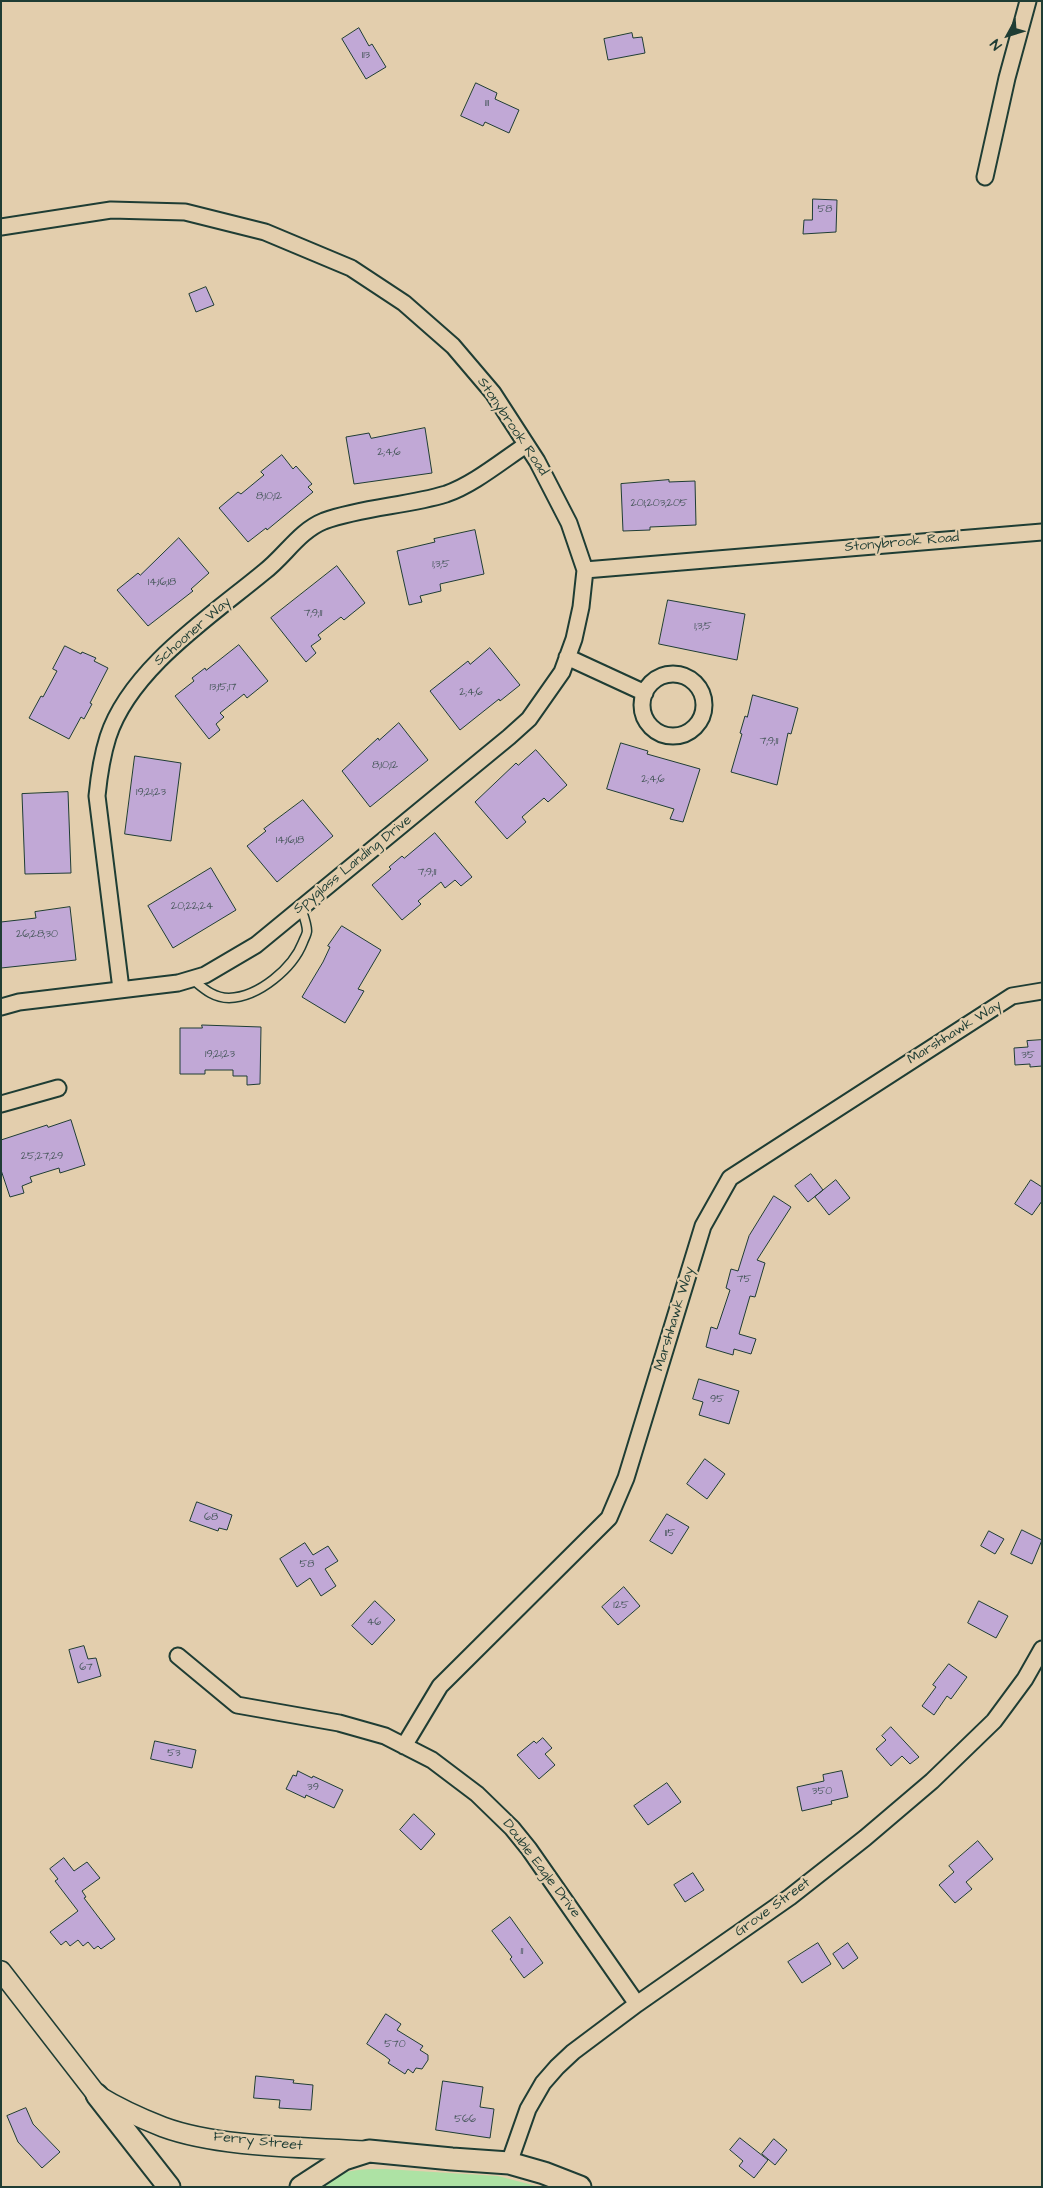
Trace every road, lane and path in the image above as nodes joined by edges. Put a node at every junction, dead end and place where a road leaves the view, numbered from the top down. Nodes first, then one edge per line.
1 (1028, 1) edge
2 (985, 177) dead end
3 (1, 227) edge
4 (526, 445) junction
5 (1042, 532) edge
6 (585, 570) junction
7 (567, 657) junction
8 (645, 693) junction
9 (301, 908) junction
10 (192, 979) junction
11 (121, 989) junction
12 (1042, 991) edge
13 (1, 1007) edge
14 (58, 1088) dead end
15 (1, 1104) edge
16 (1042, 1649) edge
17 (178, 1656) dead end
18 (404, 1746) junction
19 (1, 1971) edge
20 (637, 2004) junction
21 (97, 2095) junction
22 (369, 2151) junction
23 (509, 2163) junction
24 (169, 2187) edge
25 (301, 2187) edge
26 (580, 2187) edge

1 - 2 street
3 - 4 street, Stonybrook Road
4 - 6 street, Stonybrook Road
4 - 11 street, Schooner Way
5 - 6 street, Stonybrook Road
6 - 7 street, Spyglass Landing Drive
7 - 8 street
7 - 9 street, Spyglass Landing Drive
8 - 8 street
9 - 10 street, Spyglass Landing Drive
9 - 10 lane
10 - 11 street, Spyglass Landing Drive
11 - 13 street, Spyglass Landing Drive
12 - 18 street, Marshhawk Way
14 - 15 street
16 - 20 street, Grove Street
17 - 18 street, Double Eagle Drive
18 - 20 street, Double Eagle Drive
19 - 21 street, Ferry Street
20 - 23 street, Grove Street
21 - 22 street, Ferry Street
21 - 24 main road
22 - 23 main road, Ferry Street
22 - 25 main road
23 - 26 main road, Ferry Street

